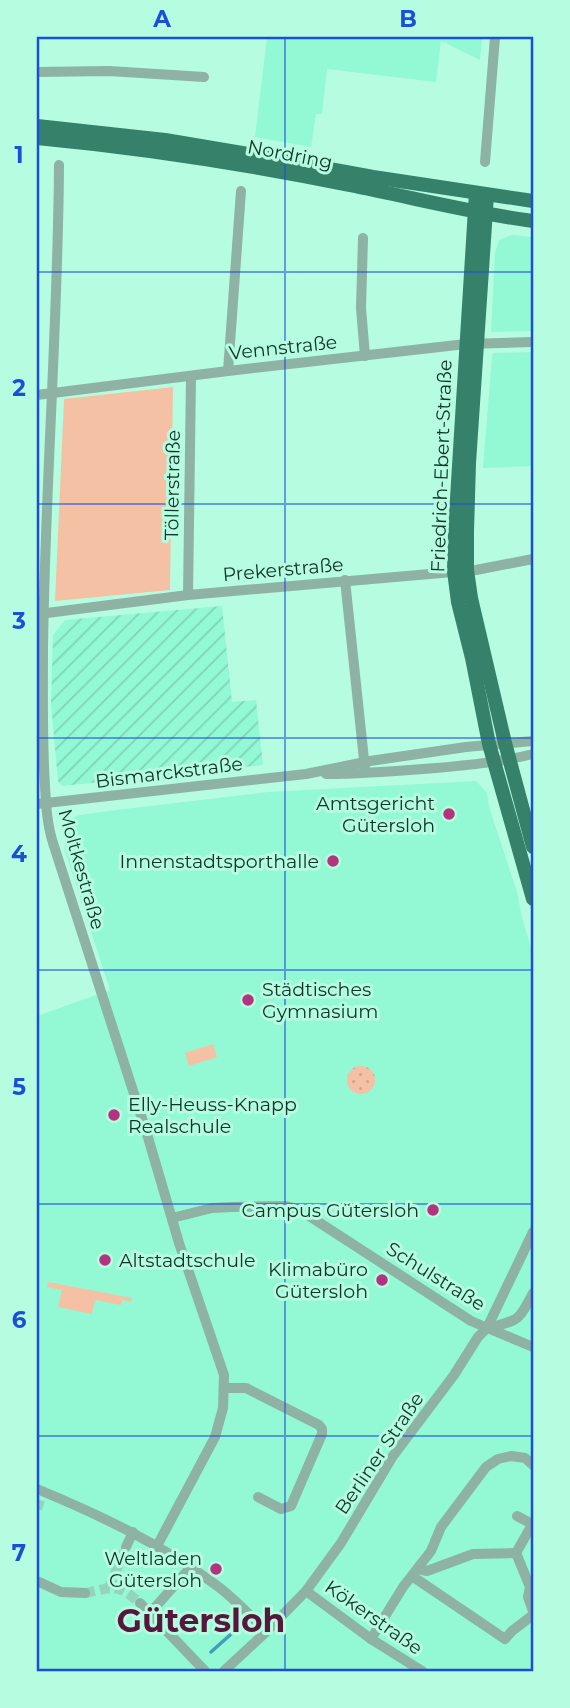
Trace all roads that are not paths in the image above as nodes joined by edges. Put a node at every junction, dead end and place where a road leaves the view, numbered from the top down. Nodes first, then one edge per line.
1 (495, 37) edge
2 (37, 72) edge
3 (204, 77) dead end
4 (37, 126) edge
5 (37, 138) edge
6 (485, 162) dead end
7 (59, 165) dead end
8 (241, 191) dead end
9 (482, 194) junction
10 (533, 201) edge
11 (480, 213) junction
12 (533, 220) edge
13 (363, 238) dead end
14 (533, 342) edge
15 (472, 344) junction
16 (365, 356) junction
17 (228, 371) junction
18 (191, 376) junction
19 (53, 393) junction
20 (37, 395) edge
21 (533, 559) edge
22 (461, 571) junction
23 (349, 580) junction
24 (188, 595) junction
25 (40, 614) edge
26 (533, 741) edge
27 (505, 743) junction
28 (489, 744) junction
29 (533, 754) edge
30 (509, 760) junction
31 (494, 762) junction
32 (365, 768) junction
33 (41, 804) edge
34 (533, 847) edge
35 (529, 867) edge
36 (533, 899) edge
37 (172, 1218) junction
38 (533, 1232) edge
39 (533, 1289) edge
40 (487, 1328) junction
41 (533, 1347) edge
42 (224, 1388) junction
43 (394, 1434) dead end
44 (405, 1441) junction
45 (533, 1465) edge
46 (40, 1493) edge
47 (258, 1497) dead end
48 (517, 1516) dead end
49 (533, 1524) edge
50 (133, 1532) junction
51 (157, 1546) junction
52 (126, 1547) tunnel mouth
53 (516, 1553) junction
54 (190, 1568) junction
55 (419, 1572) junction
56 (37, 1581) edge
57 (306, 1591) junction
58 (85, 1593) tunnel mouth
59 (140, 1603) tunnel mouth
60 (533, 1613) edge
61 (150, 1614) junction
62 (267, 1631) junction
63 (371, 1639) junction
64 (227, 1670) edge
65 (205, 1671) edge
66 (422, 1671) edge

1 - 6 street
2 - 3 street
4 - 9 main road, Nordring
5 - 11 main road, Nordring
7 - 19 street, Moltkestraße
8 - 17 street
9 - 10 main road, Nordring
9 - 11 main road, Friedrich-Ebert-Straße
11 - 12 main road, Nordring
11 - 15 main road, Friedrich-Ebert-Straße
13 - 16 street
14 - 15 street, Vennstraße
15 - 16 street, Vennstraße
15 - 22 main road, Friedrich-Ebert-Straße
16 - 17 street, Vennstraße
17 - 18 street, Vennstraße
18 - 19 street, Vennstraße
18 - 24 street, Töllerstraße
19 - 20 street, Vennstraße
19 - 25 street, Moltkestraße
21 - 22 street, Prekerstraße
22 - 23 street, Prekerstraße
22 - 27 main road, Friedrich-Ebert-Straße
22 - 28 main road, Friedrich-Ebert-Straße
23 - 24 street, Prekerstraße
23 - 32 street
24 - 25 street, Prekerstraße
25 - 33 street, Moltkestraße
26 - 27 street, Bismarckstraße
27 - 28 street, Bismarckstraße
27 - 30 main road, Friedrich-Ebert-Straße
28 - 31 main road, Friedrich-Ebert-Straße
28 - 32 street, Bismarckstraße
29 - 30 street, Bismarckstraße
30 - 31 street, Bismarckstraße
30 - 34 main road, Friedrich-Ebert-Straße
31 - 32 street, Bismarckstraße
31 - 35 main road, Friedrich-Ebert-Straße
32 - 33 street, Bismarckstraße
33 - 37 street, Moltkestraße
35 - 36 main road, Friedrich-Ebert-Straße
37 - 40 street, Schulstraße
37 - 42 street, Moltkestraße
38 - 40 street, Berliner Straße
39 - 40 street
40 - 41 street, Schulstraße
40 - 44 street, Berliner Straße
42 - 47 street
42 - 51 street, Moltkestraße
43 - 44 street
44 - 57 street, Berliner Straße
45 - 55 street
46 - 50 street
48 - 49 street
49 - 53 street
50 - 51 street
50 - 52 street
51 - 54 street
53 - 55 street
53 - 60 street
54 - 61 street
54 - 62 street
55 - 60 street
55 - 63 street
56 - 58 street
57 - 62 street, Berliner Straße
57 - 63 street, Kökerstraße
59 - 61 street
61 - 65 street
62 - 64 street, Berliner Straße
63 - 66 street, Kökerstraße

